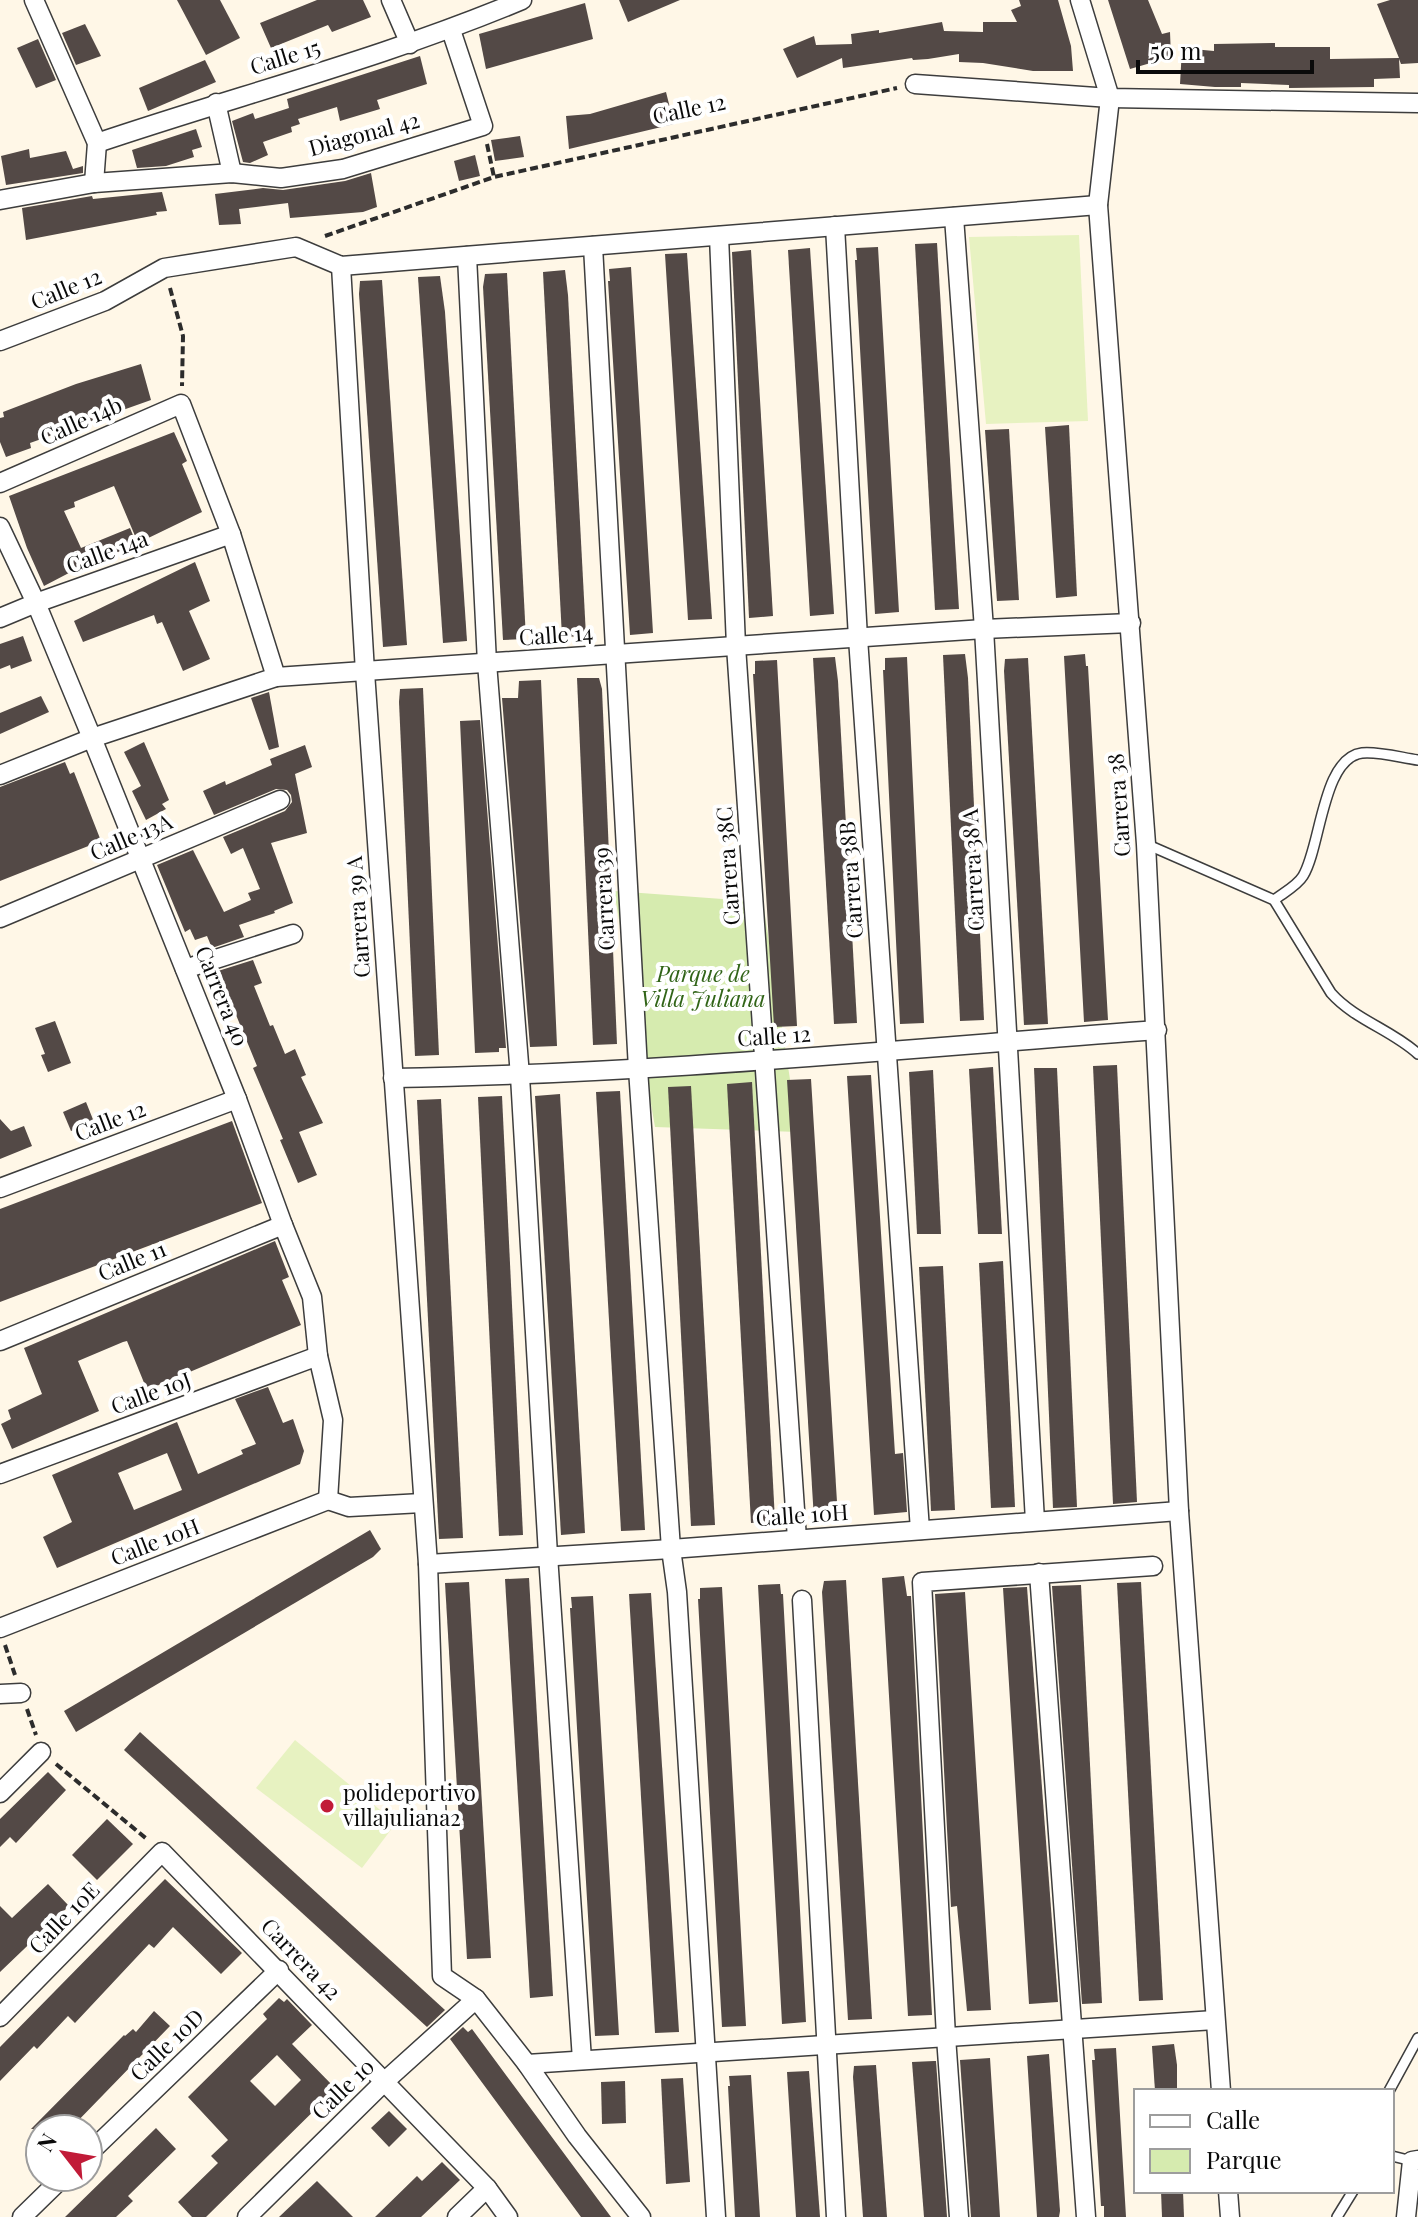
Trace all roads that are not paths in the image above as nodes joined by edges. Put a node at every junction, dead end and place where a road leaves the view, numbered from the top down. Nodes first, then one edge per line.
1 (34, 0) edge
2 (391, 0) edge
3 (522, 0) edge
4 (1080, 0) edge
5 (451, 30) junction
6 (410, 44) junction
7 (915, 84) road end
8 (1110, 98) junction
9 (216, 103) junction
10 (1418, 103) edge
11 (97, 143) junction
12 (232, 173) junction
13 (94, 183) junction
14 (0, 200) edge
15 (1098, 205) junction
16 (954, 217) junction
17 (835, 226) junction
18 (719, 236) junction
19 (593, 246) junction
20 (467, 256) junction
21 (341, 266) junction
22 (0, 341) edge
23 (0, 483) edge
24 (0, 527) edge
25 (231, 534) junction
26 (36, 603) junction
27 (0, 618) edge
28 (1131, 623) junction
29 (984, 629) junction
30 (858, 638) junction
31 (736, 646) junction
32 (615, 655) junction
33 (487, 663) junction
34 (365, 672) junction
35 (276, 677) junction
36 (92, 738) junction
37 (1418, 760) edge
38 (0, 775) edge
39 (280, 800) dead end
40 (1146, 844) junction
41 (140, 859) junction
42 (1274, 900) junction
43 (0, 918) edge
44 (293, 934) dead end
45 (185, 969) junction
46 (1157, 1030) junction
47 (1006, 1041) junction
48 (887, 1051) junction
49 (1418, 1054) edge
50 (766, 1061) junction
51 (638, 1069) junction
52 (520, 1076) junction
53 (393, 1078) junction
54 (237, 1099) junction
55 (0, 1188) edge
56 (283, 1225) junction
57 (0, 1341) edge
58 (318, 1356) junction
59 (0, 1474) edge
60 (328, 1500) junction
61 (422, 1503) junction
62 (1179, 1511) junction
63 (1035, 1521) junction
64 (920, 1530) junction
65 (797, 1539) junction
66 (671, 1549) junction
67 (548, 1555) junction
68 (428, 1564) junction
69 (1153, 1566) dead end
70 (1039, 1573) junction
71 (802, 1600) dead end
72 (0, 1628) edge
73 (21, 1693) dead end
74 (0, 1694) edge
75 (41, 1752) road end
76 (0, 1793) edge
77 (162, 1852) joint
78 (279, 1970) junction
79 (476, 1999) junction
80 (0, 2017) edge
81 (1215, 2020) junction
82 (1071, 2029) junction
83 (946, 2037) junction
84 (1418, 2038) edge
85 (827, 2044) junction
86 (706, 2052) junction
87 (582, 2060) junction
88 (527, 2064) junction
89 (384, 2082) junction
90 (1221, 2089) edge
91 (1390, 2089) edge
92 (104, 2139) edge
93 (1394, 2156) edge
94 (1415, 2160) edge
95 (487, 2188) junction
96 (47, 2193) edge
97 (1228, 2193) edge
98 (1352, 2193) edge
99 (22, 2217) edge
100 (247, 2217) edge
101 (457, 2217) edge
102 (508, 2217) edge
103 (641, 2217) edge
104 (716, 2217) edge
105 (836, 2217) edge
106 (959, 2217) edge
107 (1086, 2217) edge
108 (1230, 2217) edge
109 (1337, 2217) edge
110 (1406, 2217) edge

1 - 11 street
2 - 6 street
3 - 5 street, Calle 15
4 - 8 street
5 - 6 street, Calle 15
5 - 12 street, Diagonal 42
6 - 9 street, Calle 15
7 - 8 street
8 - 10 street
8 - 15 street, Carrera 38
9 - 11 street, Calle 15
9 - 12 street
11 - 13 street
12 - 13 street
13 - 14 street
15 - 16 street
15 - 28 street, Carrera 38
16 - 17 street
16 - 29 street, Carrera 38 A
17 - 18 street
17 - 30 street, Carrera 38B
18 - 19 street
18 - 31 street, Carrera 38C
19 - 20 street
19 - 32 street, Carrera 39
20 - 21 street
20 - 33 street
21 - 22 street, Calle 12
21 - 34 street, Carrera 39 A
23 - 25 street, Calle 14b
24 - 26 street, Carrera 40
25 - 26 street, Calle 14a
25 - 35 street
26 - 27 street, Calle 14a
26 - 36 street, Carrera 40
28 - 29 street, Calle 14
28 - 40 street, Carrera 38
29 - 30 street, Calle 14
29 - 47 street, Carrera 38 A
30 - 31 street, Calle 14
30 - 48 street, Carrera 38B
31 - 32 street, Calle 14
31 - 50 street, Carrera 38C
32 - 33 street, Calle 14
32 - 51 street, Carrera 39
33 - 34 street, Calle 14
33 - 52 street
34 - 35 street, Calle 14
34 - 53 street, Carrera 39 A
35 - 36 street, Calle 14
36 - 38 street, Calle 14
36 - 41 street, Carrera 40
37 - 42 lane
39 - 41 street, Calle 13A
40 - 42 lane
40 - 46 street, Carrera 38
41 - 43 street, Calle 13A
41 - 45 street, Carrera 40
42 - 49 lane
44 - 45 street
45 - 54 street, Carrera 40
46 - 47 street, Calle 12
46 - 62 street, Carrera 38
47 - 48 street, Calle 12
47 - 63 street, Carrera 38 A
48 - 50 street, Calle 12
48 - 64 street, Carrera 38B
50 - 51 street, Calle 12
50 - 65 street, Carrera 38C
51 - 52 street, Calle 12
51 - 66 street, Carrera 39
52 - 53 street, Calle 12
52 - 67 street
53 - 61 street, Carrera 39 A
54 - 55 street, Calle 12
54 - 56 street, Carrera 40
56 - 57 street, Calle 11
56 - 58 street, Carrera 40
58 - 59 street, Calle 10J
58 - 60 street, Carrera 40
60 - 61 street
60 - 72 street, Calle 10H
61 - 68 street, Carrera 39 A
62 - 63 street, Calle 10H
62 - 81 street, Carrera 38
63 - 64 street, Calle 10H
64 - 65 street, Calle 10H
65 - 66 street, Calle 10H
66 - 67 street, Calle 10H
66 - 86 street, Carrera 39
67 - 68 street, Calle 10H
67 - 87 street
68 - 79 street, Carrera 39 A
69 - 70 street
70 - 82 street
70 - 83 street
71 - 85 street
73 - 74 street
75 - 76 street
77 - 78 street, Carrera 42
77 - 80 street, Calle 10E
78 - 89 street, Carrera 42
78 - 92 street, Calle 10D
79 - 88 street
79 - 89 street, Calle 10
81 - 82 street
81 - 90 street, Carrera 38
82 - 83 street
82 - 107 street
83 - 85 street
83 - 106 street
84 - 91 lane
85 - 86 street
85 - 105 street
86 - 87 street
86 - 104 street, Carrera 39
87 - 88 street
88 - 103 street
89 - 95 street, Carrera 42
89 - 100 street, Calle 10
93 - 94 lane
94 - 110 street
95 - 101 street
95 - 102 street, Carrera 42
96 - 99 street
97 - 108 street
98 - 109 lane

